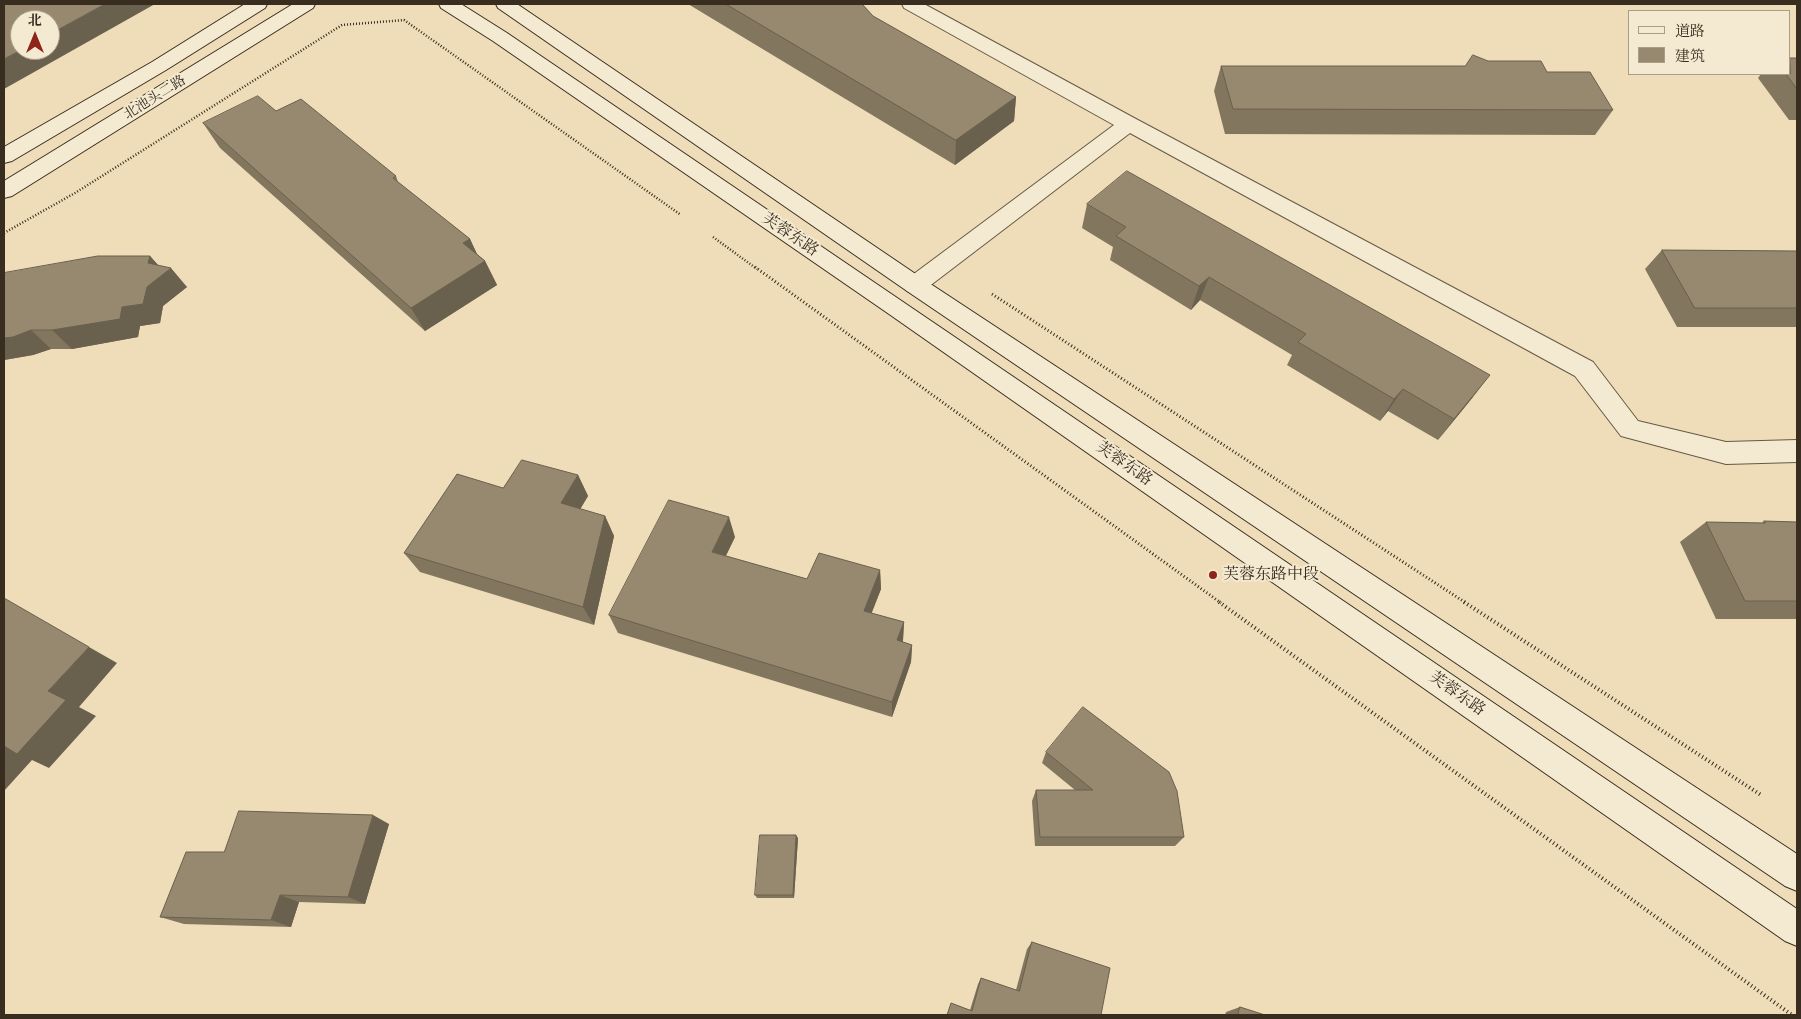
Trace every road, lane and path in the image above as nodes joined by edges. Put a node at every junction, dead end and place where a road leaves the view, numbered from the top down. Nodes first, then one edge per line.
1 (258, 4) edge
2 (306, 4) edge
3 (448, 4) edge
4 (505, 4) edge
5 (911, 4) edge
6 (1129, 124) junction
7 (4, 156) edge
8 (4, 191) edge
9 (681, 215) dead end
10 (4, 232) edge
11 (713, 237) dead end
12 (915, 285) junction
13 (989, 292) dead end
14 (1797, 451) edge
15 (1761, 795) dead end
16 (1797, 874) edge
17 (1797, 929) edge
18 (1792, 1015) edge

1 - 7 main road, 北池头二路
2 - 8 main road, 北池头二路
3 - 17 main road, 芙蓉东路
4 - 12 main road, 芙蓉东路
5 - 6 main road
6 - 12 main road
6 - 14 main road
9 - 10 path
11 - 18 path
12 - 16 main road, 芙蓉东路
13 - 15 path

